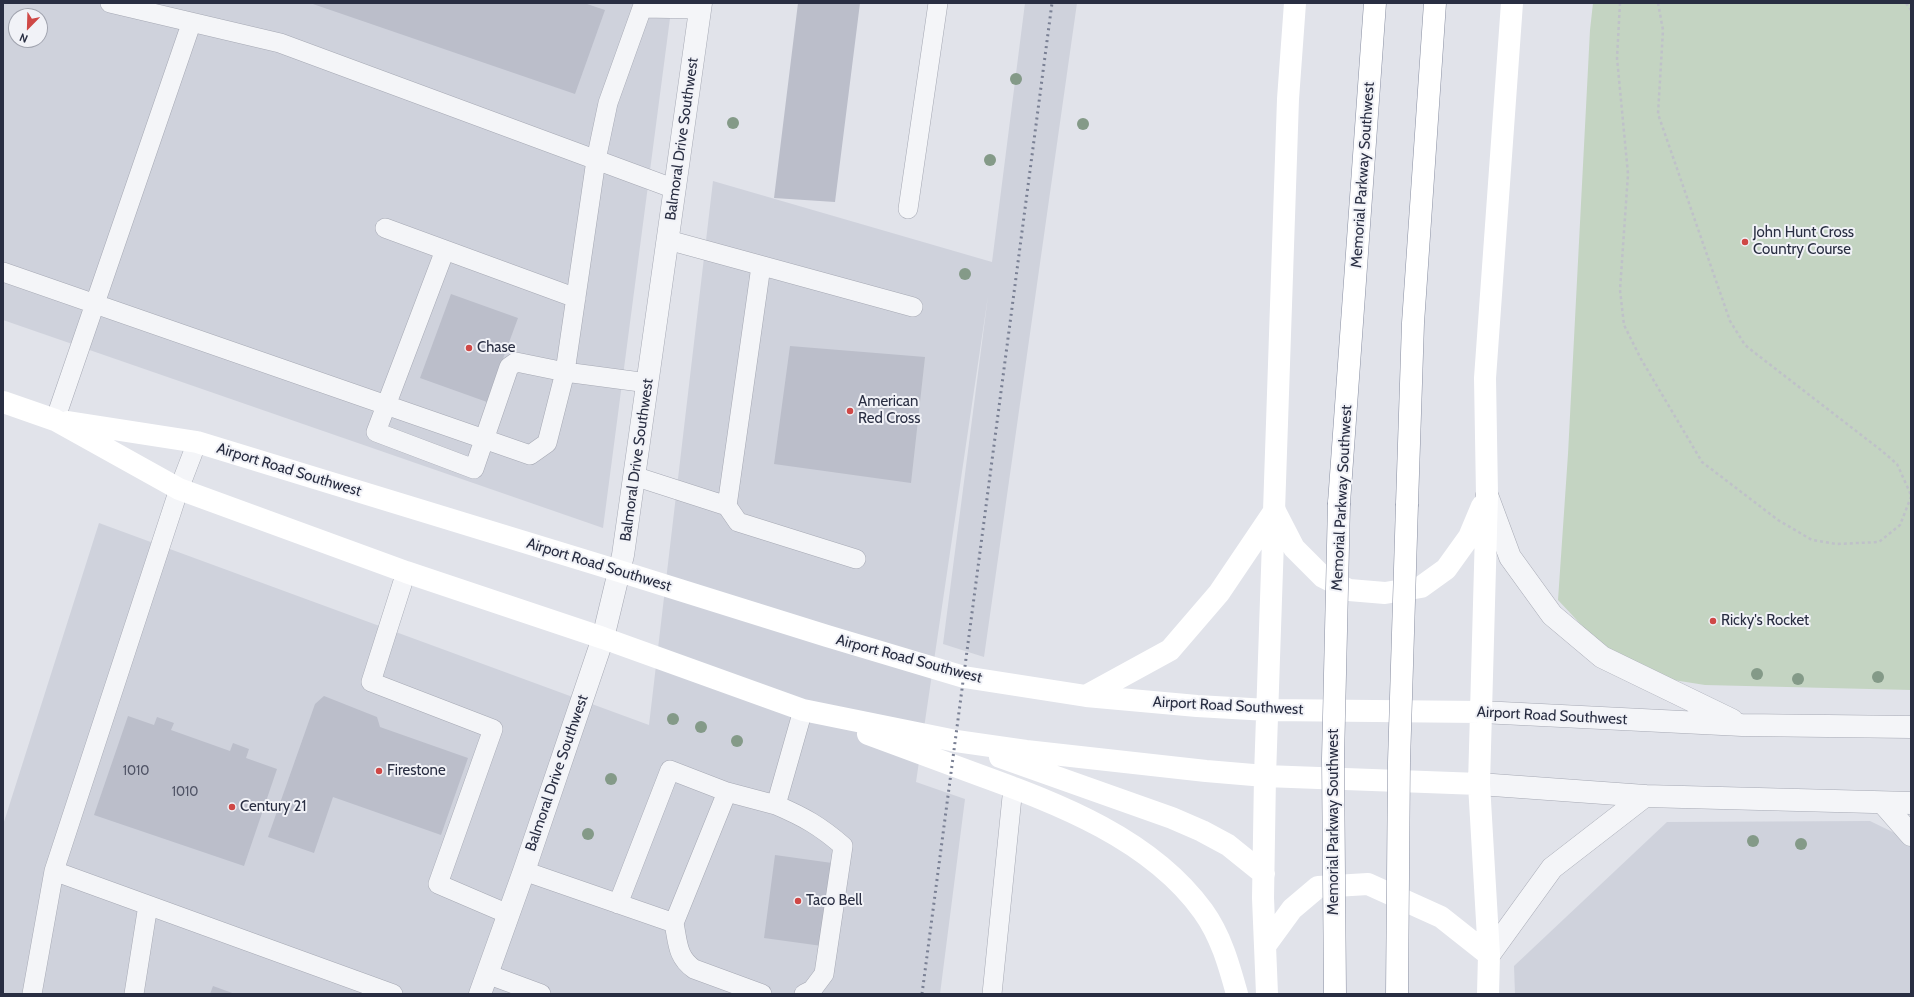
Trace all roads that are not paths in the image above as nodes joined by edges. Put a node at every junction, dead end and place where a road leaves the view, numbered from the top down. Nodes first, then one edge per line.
1 (110, 3) edge
2 (938, 3) edge
3 (1295, 3) edge
4 (1375, 3) edge
5 (1435, 3) edge
6 (1512, 3) edge
7 (701, 6) edge
8 (191, 24) junction
9 (596, 160) junction
10 (675, 189) junction
11 (908, 209) dead end
12 (385, 228) dead end
13 (668, 240) junction
14 (445, 250) junction
15 (761, 266) junction
16 (3, 272) edge
17 (576, 298) junction
18 (95, 304) junction
19 (913, 307) dead end
20 (565, 372) junction
21 (648, 383) junction
22 (3, 402) edge
23 (386, 405) junction
24 (55, 420) junction
25 (485, 440) junction
26 (197, 442) junction
27 (634, 476) junction
28 (179, 489) junction
29 (1487, 495) junction
30 (727, 506) junction
31 (1274, 510) junction
32 (856, 559) dead end
33 (620, 570) junction
34 (406, 572) junction
35 (603, 638) junction
36 (1086, 696) junction
37 (803, 710) junction
38 (1268, 710) junction
39 (1481, 712) junction
40 (1742, 725) junction
41 (1911, 727) edge
42 (956, 741) junction
43 (1264, 776) junction
44 (1479, 784) junction
45 (1014, 788) junction
46 (727, 792) junction
47 (1645, 796) junction
48 (1883, 802) junction
49 (1911, 803) edge
50 (776, 805) junction
51 (1911, 835) edge
52 (54, 871) junction
53 (524, 871) junction
54 (1264, 874) junction
55 (618, 904) junction
56 (148, 905) junction
57 (508, 914) junction
58 (674, 923) junction
59 (1265, 946) junction
60 (1489, 955) junction
61 (484, 984) edge
62 (384, 993) edge
63 (32, 994) edge
64 (134, 994) edge
65 (541, 994) edge
66 (762, 994) edge
67 (804, 994) edge
68 (992, 994) edge
69 (1237, 994) edge
70 (1267, 994) edge
71 (1335, 994) edge
72 (1397, 994) edge
73 (1488, 994) edge

1 - 8 lane
2 - 11 lane
3 - 31 main road
4 - 71 main road, Memorial Parkway Southwest, bridge
5 - 72 main road, bridge
6 - 29 main road
7 - 9 lane
7 - 10 street, Balmoral Drive Southwest
8 - 9 lane
8 - 18 lane
9 - 10 lane
9 - 17 lane
10 - 13 street, Balmoral Drive Southwest
12 - 14 lane
13 - 15 lane
13 - 21 street, Balmoral Drive Southwest
14 - 17 lane
14 - 23 lane
15 - 19 lane
15 - 30 lane
16 - 18 lane
17 - 20 lane
18 - 23 lane
18 - 24 lane
20 - 21 lane
20 - 25 lane
20 - 25 lane
21 - 27 street, Balmoral Drive Southwest
22 - 24 main road, Airport Road Southwest
23 - 25 lane
23 - 25 lane
24 - 26 main road, Airport Road Southwest
24 - 28 main road, Airport Road Southwest
26 - 28 lane
26 - 33 main road, Airport Road Southwest
27 - 30 lane
27 - 33 street, Balmoral Drive Southwest
28 - 34 main road, Airport Road Southwest
28 - 52 lane
29 - 31 main road
29 - 39 main road
29 - 40 street
30 - 32 lane
31 - 36 main road
31 - 38 main road
33 - 35 street, Balmoral Drive Southwest
33 - 36 main road, Airport Road Southwest
34 - 35 main road, Airport Road Southwest
34 - 57 lane
35 - 37 main road, Airport Road Southwest
35 - 53 street, Balmoral Drive Southwest
36 - 38 main road, Airport Road Southwest
37 - 42 main road, Airport Road Southwest
37 - 45 main road
37 - 50 lane
38 - 39 main road, Airport Road Southwest
38 - 43 main road
39 - 40 street, Airport Road Southwest
39 - 44 main road
40 - 41 street, Airport Road Southwest
42 - 43 main road, Airport Road Southwest
42 - 54 main road
43 - 44 main road, Airport Road Southwest
43 - 54 main road
44 - 47 street, Airport Road Southwest
44 - 60 main road
45 - 68 lane
45 - 69 main road
46 - 50 lane
46 - 55 lane
46 - 58 lane
47 - 48 street, Airport Road Southwest
47 - 60 street
48 - 49 street, Airport Road Southwest
48 - 51 street
50 - 67 lane
52 - 56 lane
52 - 63 lane
53 - 55 lane
53 - 57 street, Balmoral Drive Southwest
54 - 59 main road
55 - 58 lane
56 - 62 lane
56 - 64 lane
57 - 61 street, Balmoral Drive Southwest
58 - 66 lane
59 - 60 main road
59 - 70 main road
60 - 73 main road
61 - 65 lane

